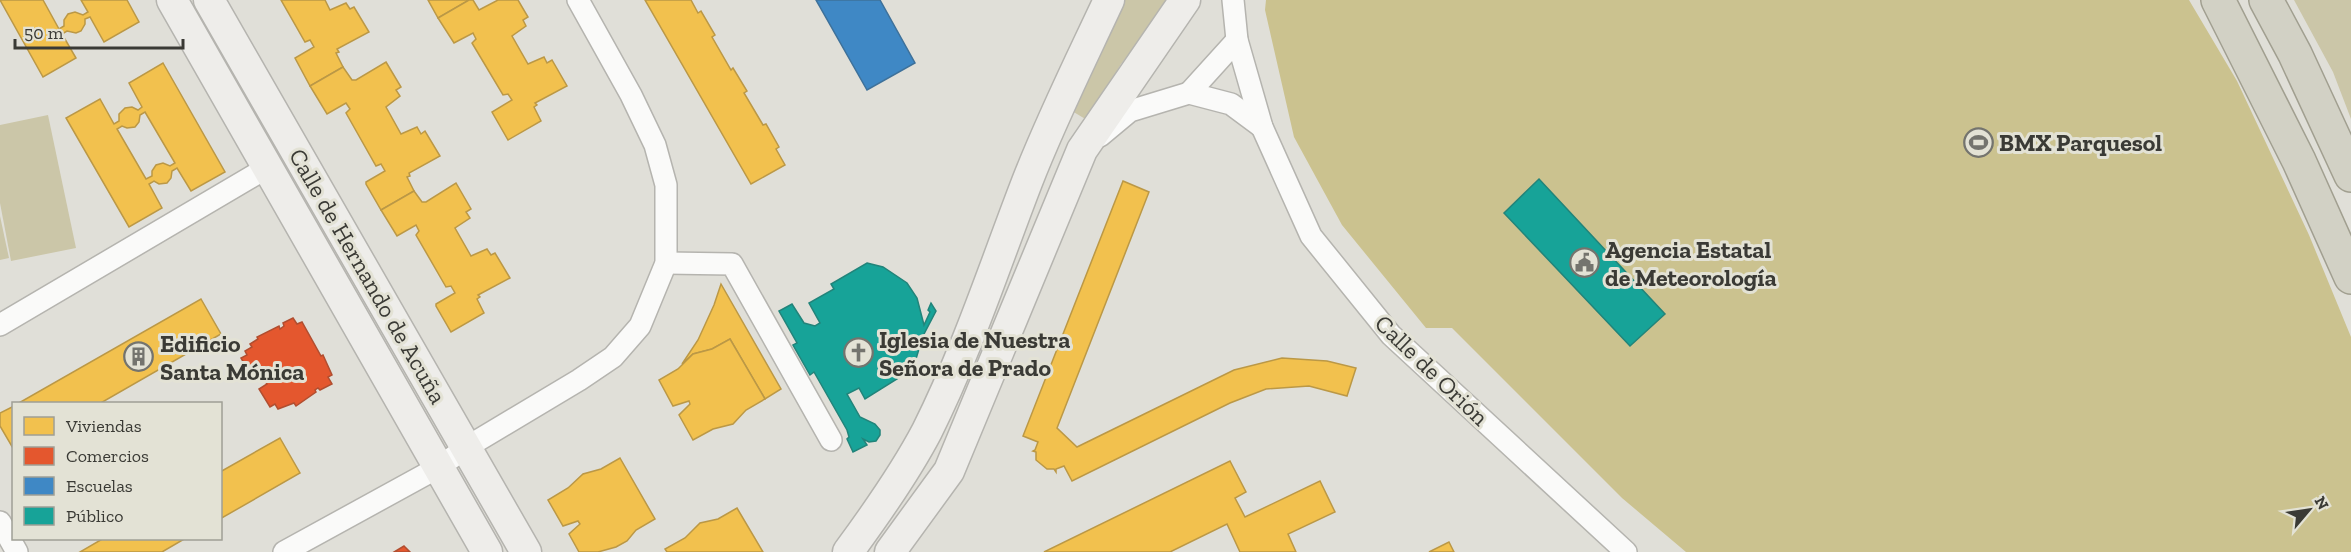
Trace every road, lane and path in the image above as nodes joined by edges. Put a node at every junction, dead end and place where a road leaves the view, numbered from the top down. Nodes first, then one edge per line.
1 (172, 0) edge
2 (209, 0) edge
3 (578, 0) edge
4 (1109, 0) edge
5 (1185, 0) edge
6 (1233, 0) edge
7 (2218, 0) edge
8 (2266, 0) edge
9 (1237, 40) junction
10 (1189, 93) junction
11 (1262, 126) junction
12 (1082, 150) junction
13 (267, 167) junction
14 (2351, 175) edge
15 (666, 262) junction
16 (2351, 277) edge
17 (0, 325) edge
18 (831, 440) dead end
19 (467, 447) junction
20 (439, 467) junction
21 (0, 522) edge
22 (17, 552) edge
23 (284, 552) edge
24 (487, 552) edge
25 (526, 552) edge
26 (848, 552) edge
27 (890, 552) edge
28 (1626, 552) edge

1 - 13 street, Calle de Hernando de Acuña
2 - 19 street, Calle de Hernando de Acuña
3 - 15 street
4 - 26 street
5 - 12 street
6 - 9 street, Calle de Orión
7 - 16 highway
8 - 14 highway
9 - 10 street
9 - 11 street, Calle de Orión
10 - 11 street
10 - 12 street
11 - 28 street, Calle de Orión
12 - 27 street
13 - 17 street
13 - 20 street, Calle de Hernando de Acuña
15 - 18 street
15 - 19 street
19 - 20 street
19 - 25 street, Calle de Hernando de Acuña
20 - 23 street
20 - 24 street, Calle de Hernando de Acuña
21 - 22 street

